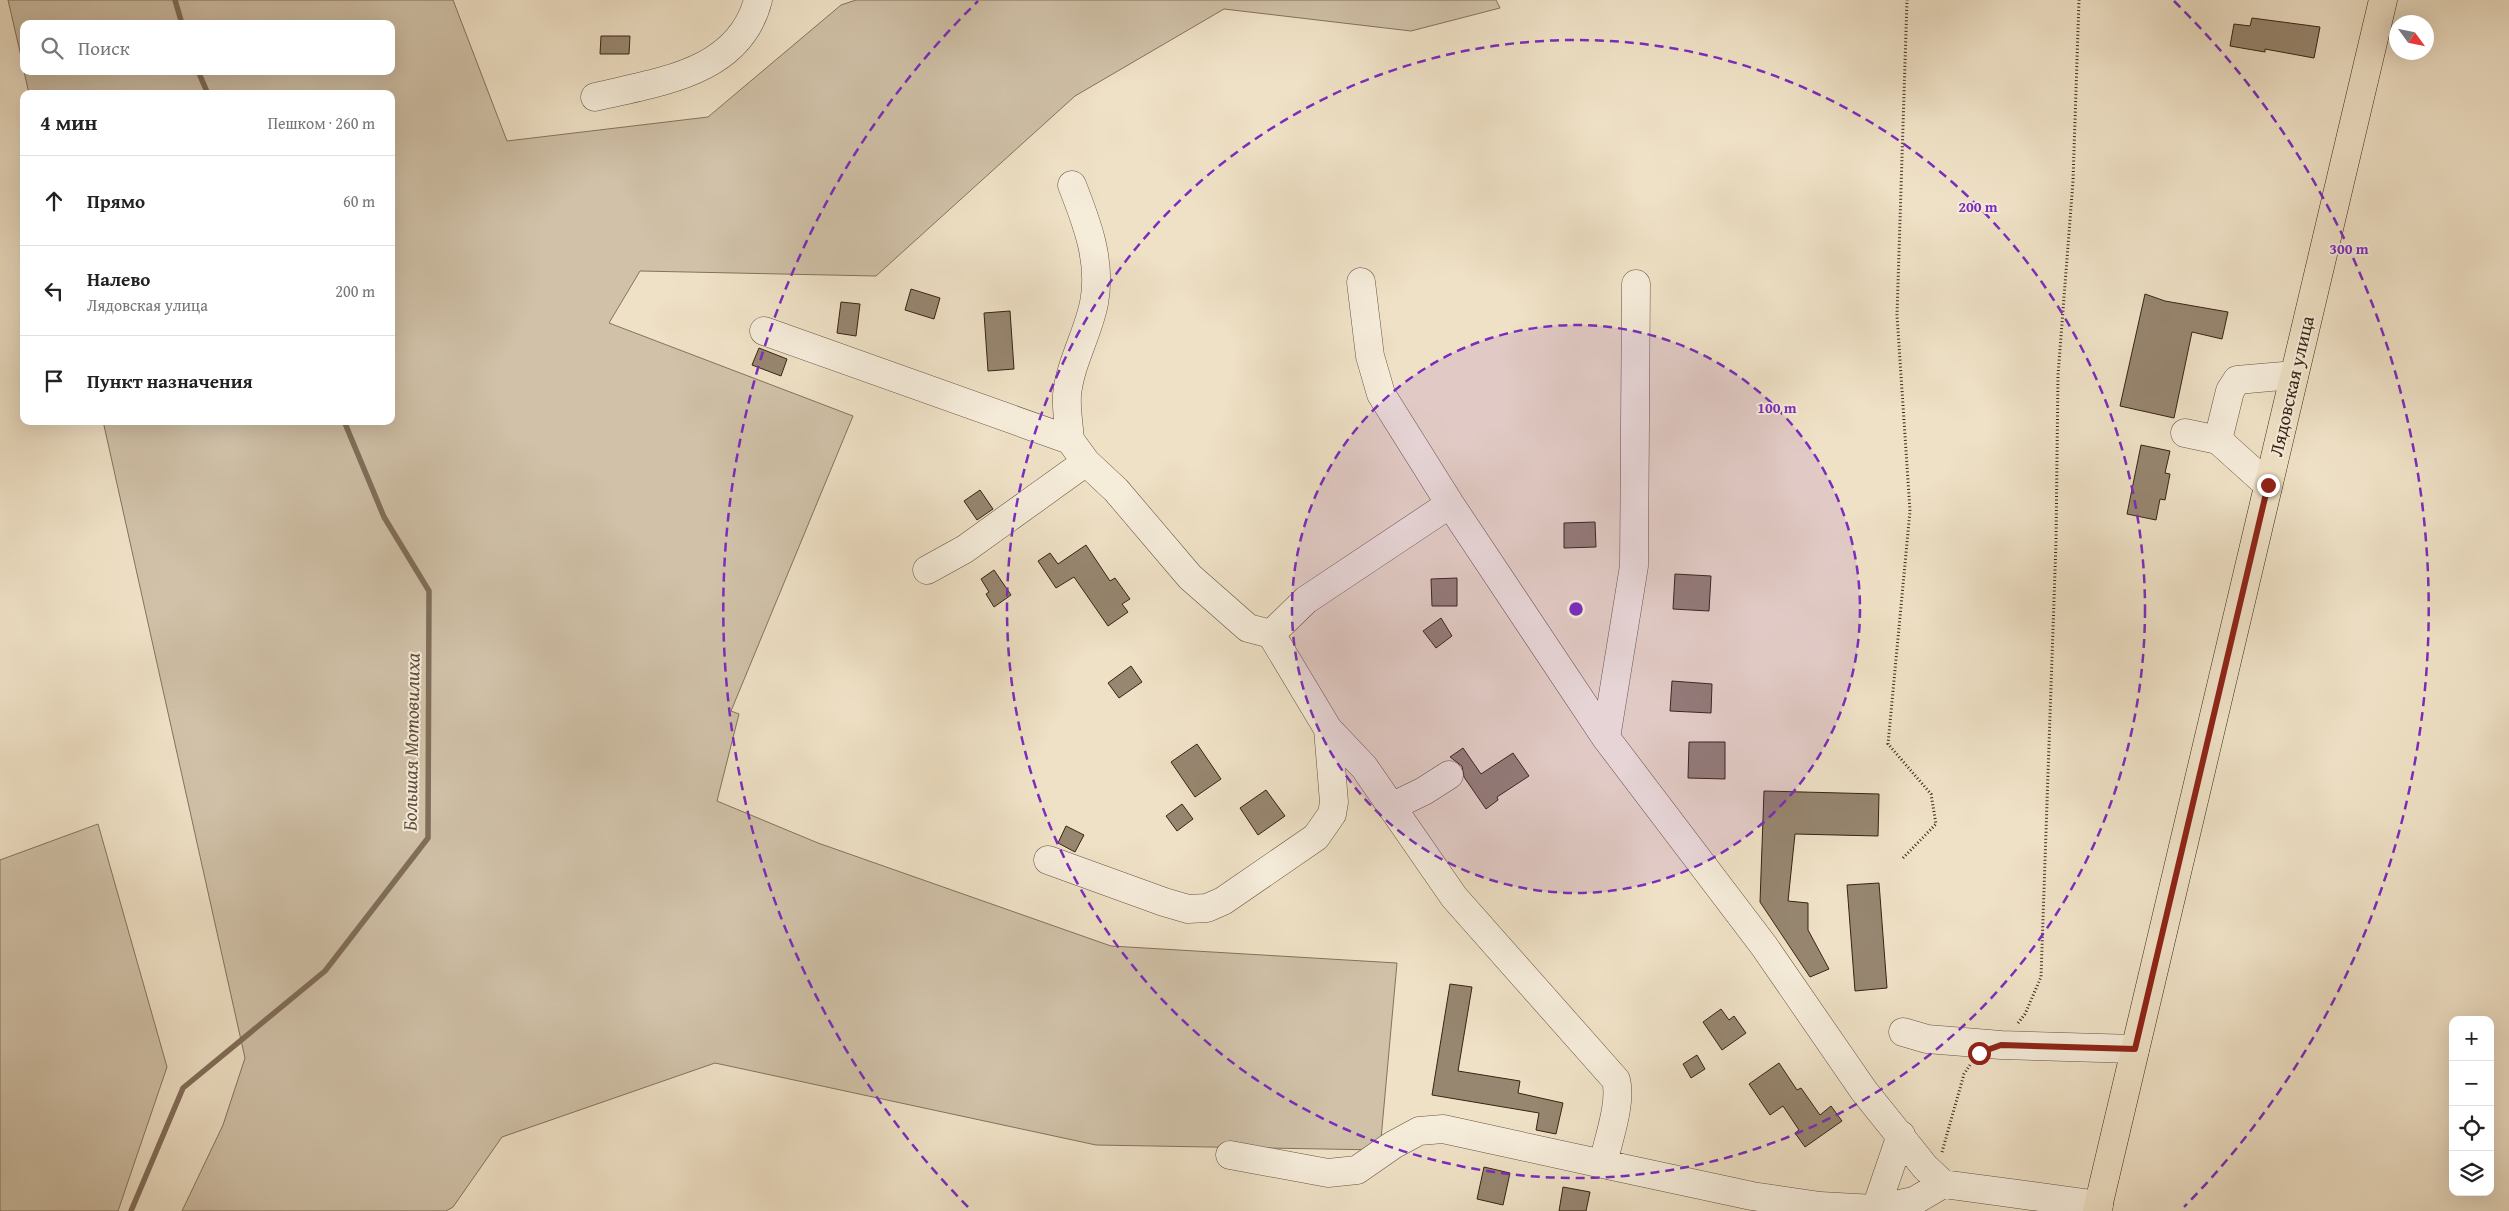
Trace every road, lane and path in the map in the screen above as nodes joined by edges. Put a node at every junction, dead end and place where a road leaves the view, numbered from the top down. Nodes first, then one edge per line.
1 (758, 0) edge
2 (1908, 0) edge
3 (2079, 0) edge
4 (2383, 0) edge
5 (594, 97) dead end
6 (1072, 185) dead end
7 (1361, 282) dead end
8 (1636, 284) dead end
9 (764, 332) dead end
10 (2294, 375) junction
11 (2186, 433) dead end
12 (1070, 440) junction
13 (2218, 440) junction
14 (1086, 462) junction
15 (2268, 485) junction
16 (1450, 504) junction
17 (927, 570) dead end
18 (1271, 634) junction
19 (1328, 729) junction
20 (1606, 738) junction
21 (1449, 775) dead end
22 (1391, 807) junction
23 (1903, 858) dead end
24 (1048, 860) dead end
25 (1904, 1032) dead end
26 (2001, 1045) junction
27 (2135, 1049) junction
28 (1901, 1135) junction
29 (1230, 1155) dead end
30 (1603, 1164) junction
31 (1934, 1176) junction
32 (2098, 1208) edge
33 (1875, 1210) edge

1 - 5 street
2 - 23 path
3 - 26 path
4 - 10 main road, Лядовская улица
6 - 12 street
7 - 16 street
8 - 20 street
9 - 12 street
10 - 13 street
10 - 15 main road, Лядовская улица
11 - 13 street
12 - 14 street
13 - 15 street
14 - 17 street
14 - 18 street
15 - 27 main road, Лядовская улица
16 - 18 street
16 - 20 street
18 - 19 street
19 - 22 street
19 - 24 street
20 - 28 street
21 - 22 street
22 - 30 street
25 - 26 street
26 - 27 street
26 - 31 path
27 - 32 main road, Лядовская улица
28 - 31 street
28 - 33 street
29 - 30 street
30 - 33 street
31 - 32 street
31 - 33 street

